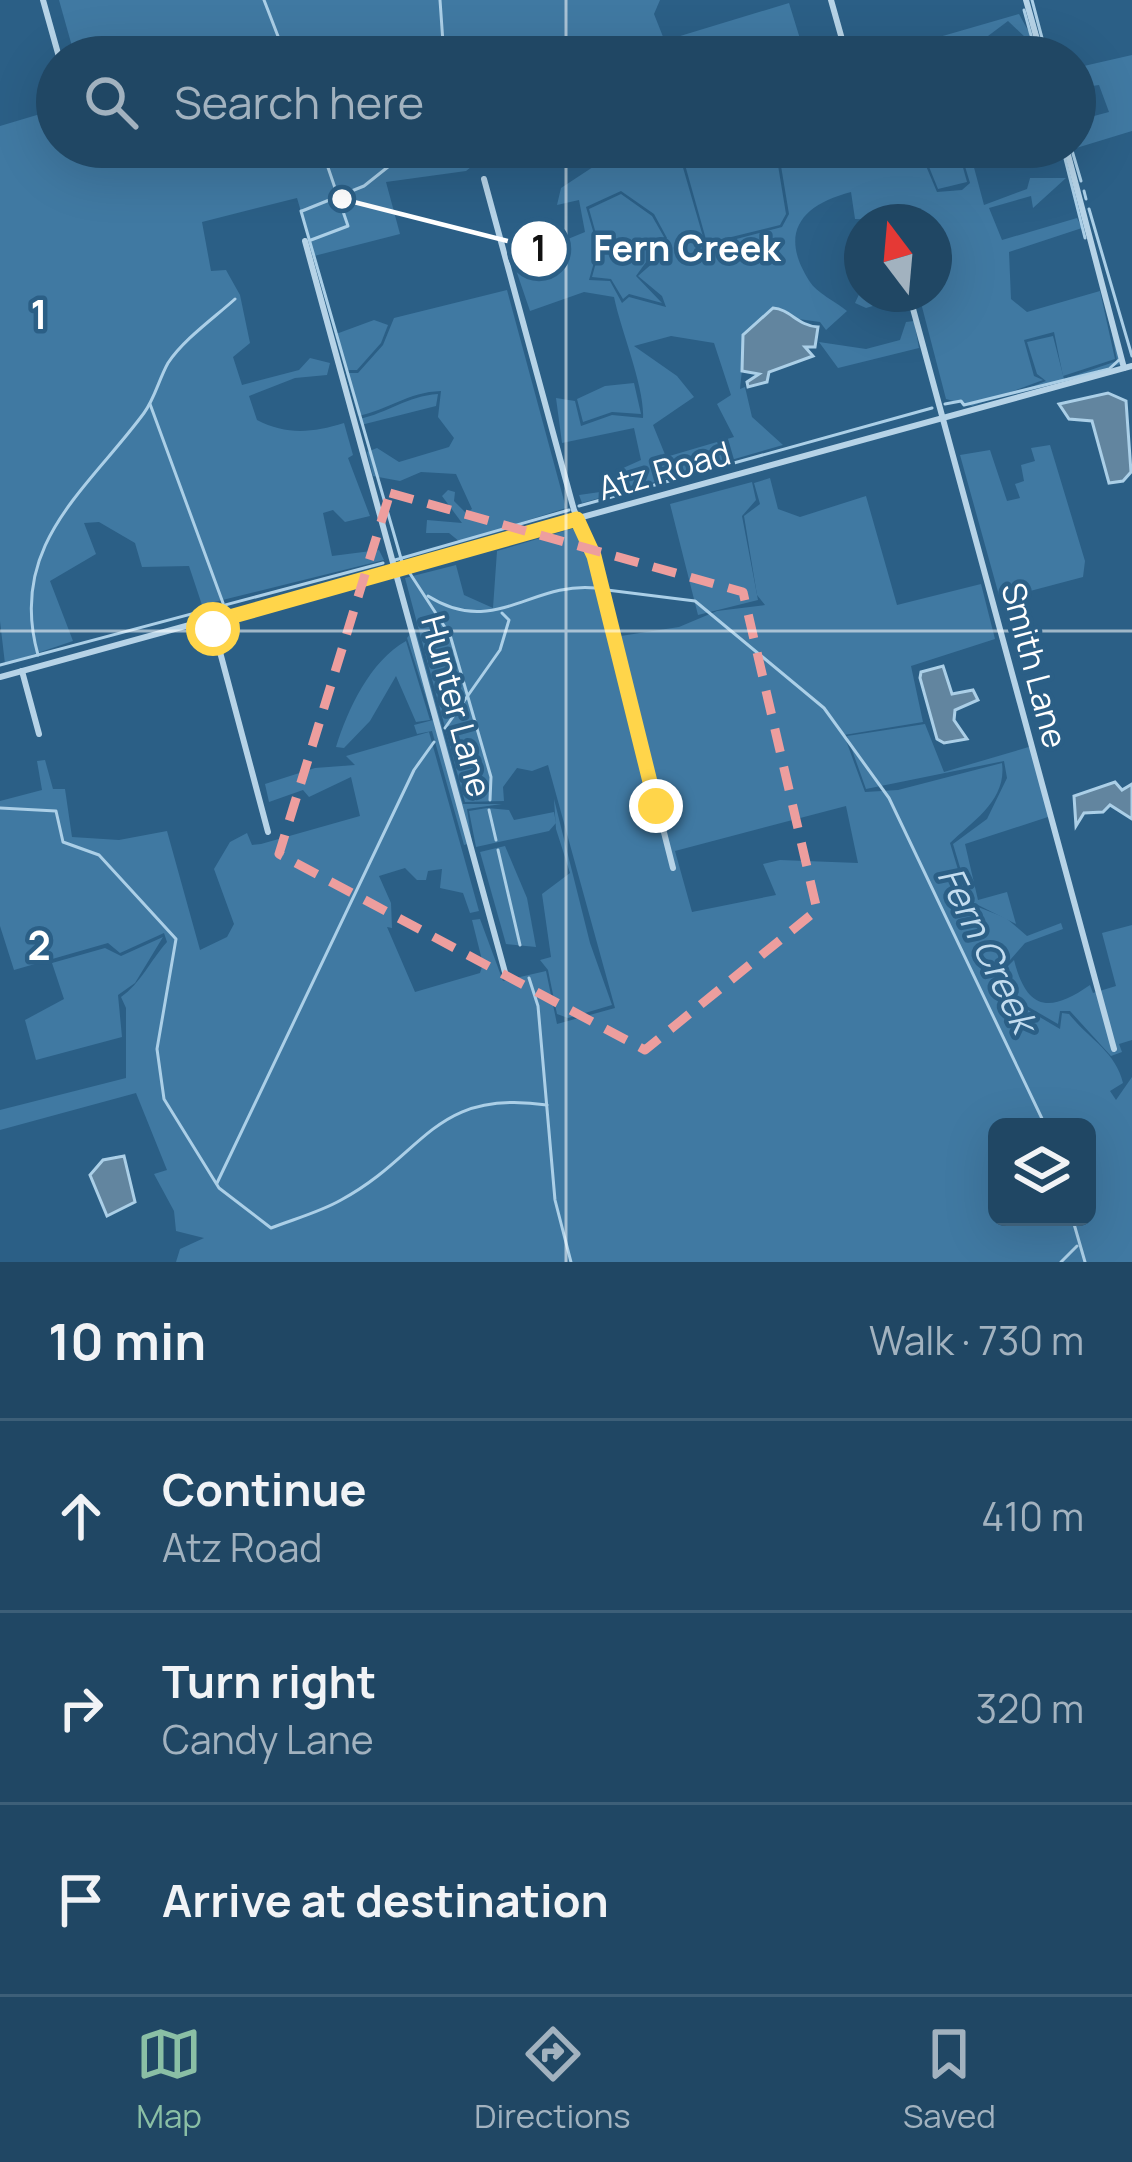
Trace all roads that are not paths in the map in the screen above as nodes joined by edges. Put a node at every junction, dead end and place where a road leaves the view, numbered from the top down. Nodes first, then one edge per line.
1 (43, 0) edge
2 (831, 0) edge
3 (1026, 0) edge
4 (53, 36) edge
5 (841, 36) edge
6 (1036, 36) edge
7 (1072, 168) edge
8 (484, 179) dead end
9 (305, 241) dead end
10 (914, 312) edge
11 (1128, 367) edge
12 (943, 418) junction
13 (577, 519) junction
14 (395, 571) junction
15 (212, 622) junction
16 (22, 671) junction
17 (0, 676) edge
18 (39, 734) dead end
19 (268, 832) dead end
20 (673, 868) dead end
21 (506, 976) dead end
22 (1114, 1049) dead end

1 - 4 street
2 - 5 street
3 - 6 street
7 - 11 street
8 - 13 street
9 - 14 street, Hunter Lane
10 - 12 street, Smith Lane
11 - 12 street, Atz Road
12 - 13 street, Atz Road
12 - 22 street, Smith Lane
13 - 14 street, Atz Road
13 - 20 street
14 - 15 street, Atz Road
14 - 21 street, Hunter Lane
15 - 16 street, Atz Road
15 - 19 street
16 - 17 street, Atz Road
16 - 18 street

